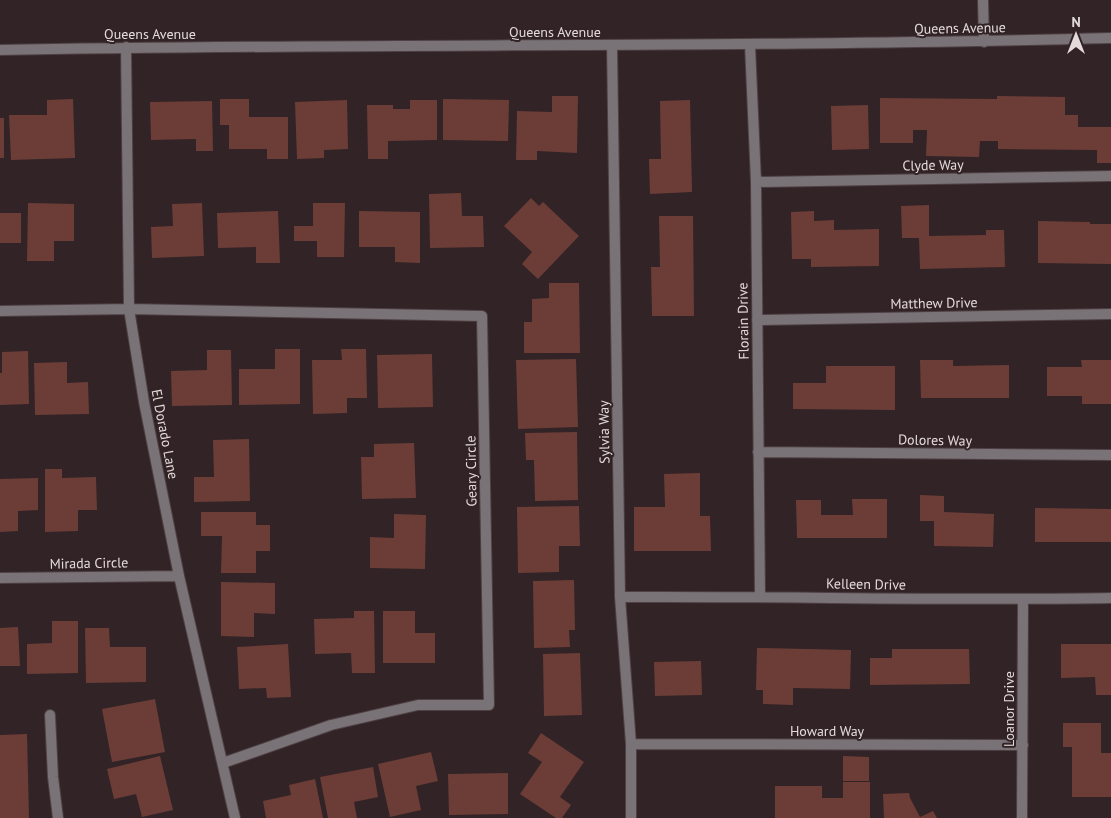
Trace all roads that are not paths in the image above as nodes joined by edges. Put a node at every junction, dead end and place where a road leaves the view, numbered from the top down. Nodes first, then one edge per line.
1 (983, 0) edge
2 (1111, 38) edge
3 (984, 42) junction
4 (612, 45) junction
5 (750, 45) junction
6 (126, 48) junction
7 (0, 50) edge
8 (1111, 176) edge
9 (756, 182) junction
10 (128, 309) junction
11 (0, 311) edge
12 (1111, 314) edge
13 (757, 320) junction
14 (758, 452) junction
15 (1111, 455) edge
16 (179, 576) junction
17 (0, 578) edge
18 (760, 596) junction
19 (620, 597) junction
20 (1111, 598) edge
21 (1022, 599) junction
22 (50, 715) dead end
23 (632, 744) junction
24 (1022, 745) junction
25 (224, 763) junction
26 (58, 818) edge
27 (235, 818) edge
28 (631, 818) edge
29 (1022, 818) edge

1 - 3 street
2 - 3 street, Queens Avenue
3 - 5 street, Queens Avenue
4 - 5 street, Queens Avenue
4 - 6 street, Queens Avenue
4 - 19 street, Sylvia Way
5 - 9 street, Florain Drive
6 - 7 street, Queens Avenue
6 - 10 street, El Dorado Lane
8 - 9 street, Clyde Way
9 - 13 street, Florain Drive
10 - 11 street
10 - 16 street, El Dorado Lane
10 - 25 street, Geary Circle
12 - 13 street, Matthew Drive
13 - 14 street, Florain Drive
14 - 15 street, Dolores Way
14 - 18 street, Florain Drive
16 - 17 street, Mirada Circle
16 - 25 street, El Dorado Lane
18 - 19 street, Kelleen Drive
18 - 21 street, Kelleen Drive
19 - 23 street, Sylvia Way
20 - 21 street, Kelleen Drive
21 - 24 street, Loanor Drive
22 - 26 street
23 - 24 street, Howard Way
23 - 28 street, Sylvia Way
24 - 29 street, Loanor Drive
25 - 27 street, El Dorado Lane

